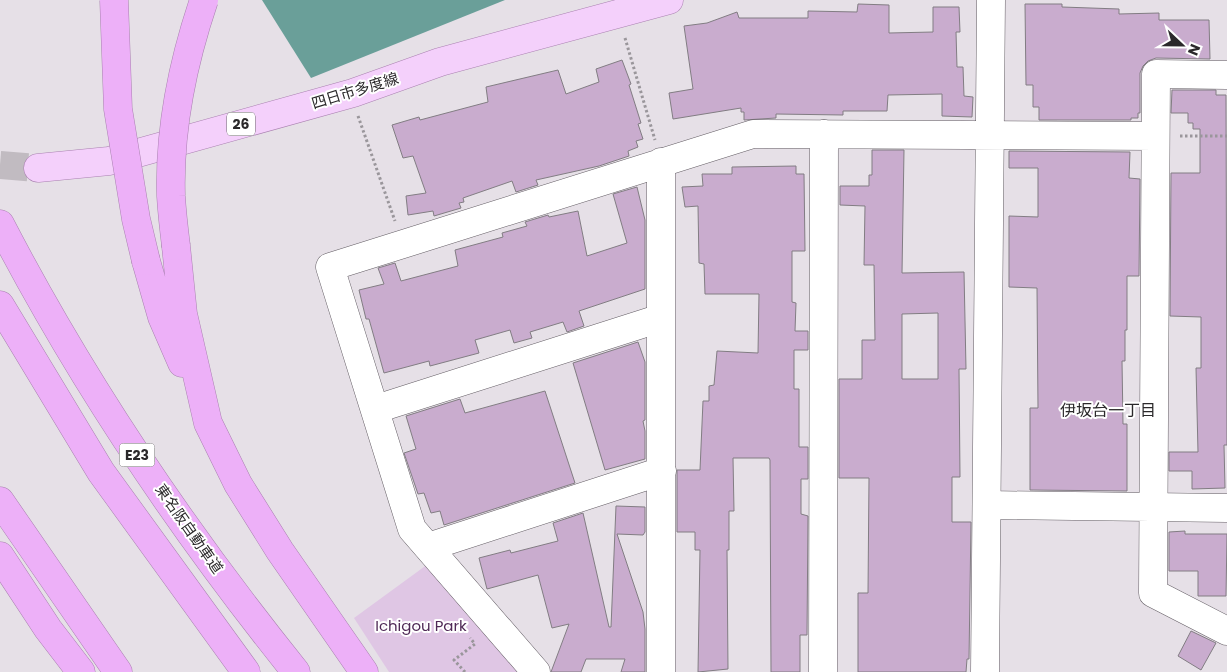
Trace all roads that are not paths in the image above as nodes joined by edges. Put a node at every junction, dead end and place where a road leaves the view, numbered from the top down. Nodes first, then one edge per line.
1 (114, 0) edge
2 (204, 0) edge
3 (669, 0) edge
4 (991, 0) edge
5 (1227, 75) edge
6 (824, 134) junction
7 (991, 134) junction
8 (1155, 136) junction
9 (662, 162) junction
10 (38, 168) tunnel mouth
11 (0, 224) edge
12 (0, 305) edge
13 (661, 318) junction
14 (376, 409) junction
15 (208, 423) junction
16 (662, 471) junction
17 (0, 501) edge
18 (988, 506) junction
19 (1155, 508) junction
20 (1227, 508) edge
21 (428, 547) junction
22 (0, 556) edge
23 (1227, 632) edge
24 (81, 672) edge
25 (118, 672) edge
26 (246, 672) edge
27 (296, 672) edge
28 (364, 672) edge
29 (536, 672) edge
30 (661, 672) edge
31 (823, 672) edge
32 (985, 672) edge

1 - 15 highway, bridge
2 - 15 highway, bridge
3 - 10 main road, 四日市多度線 / 26
4 - 7 street
5 - 8 street
6 - 7 street
6 - 9 street
6 - 31 street
7 - 8 street
7 - 18 street
8 - 19 street
9 - 13 street
9 - 14 street
11 - 27 highway, 東名阪自動車道 / E23
12 - 26 highway, E23
13 - 14 street
13 - 16 street
14 - 21 street
15 - 28 highway
16 - 21 street
16 - 30 street
17 - 25 highway
18 - 19 street
18 - 32 street
19 - 20 street
19 - 23 street
21 - 29 street
22 - 24 highway

